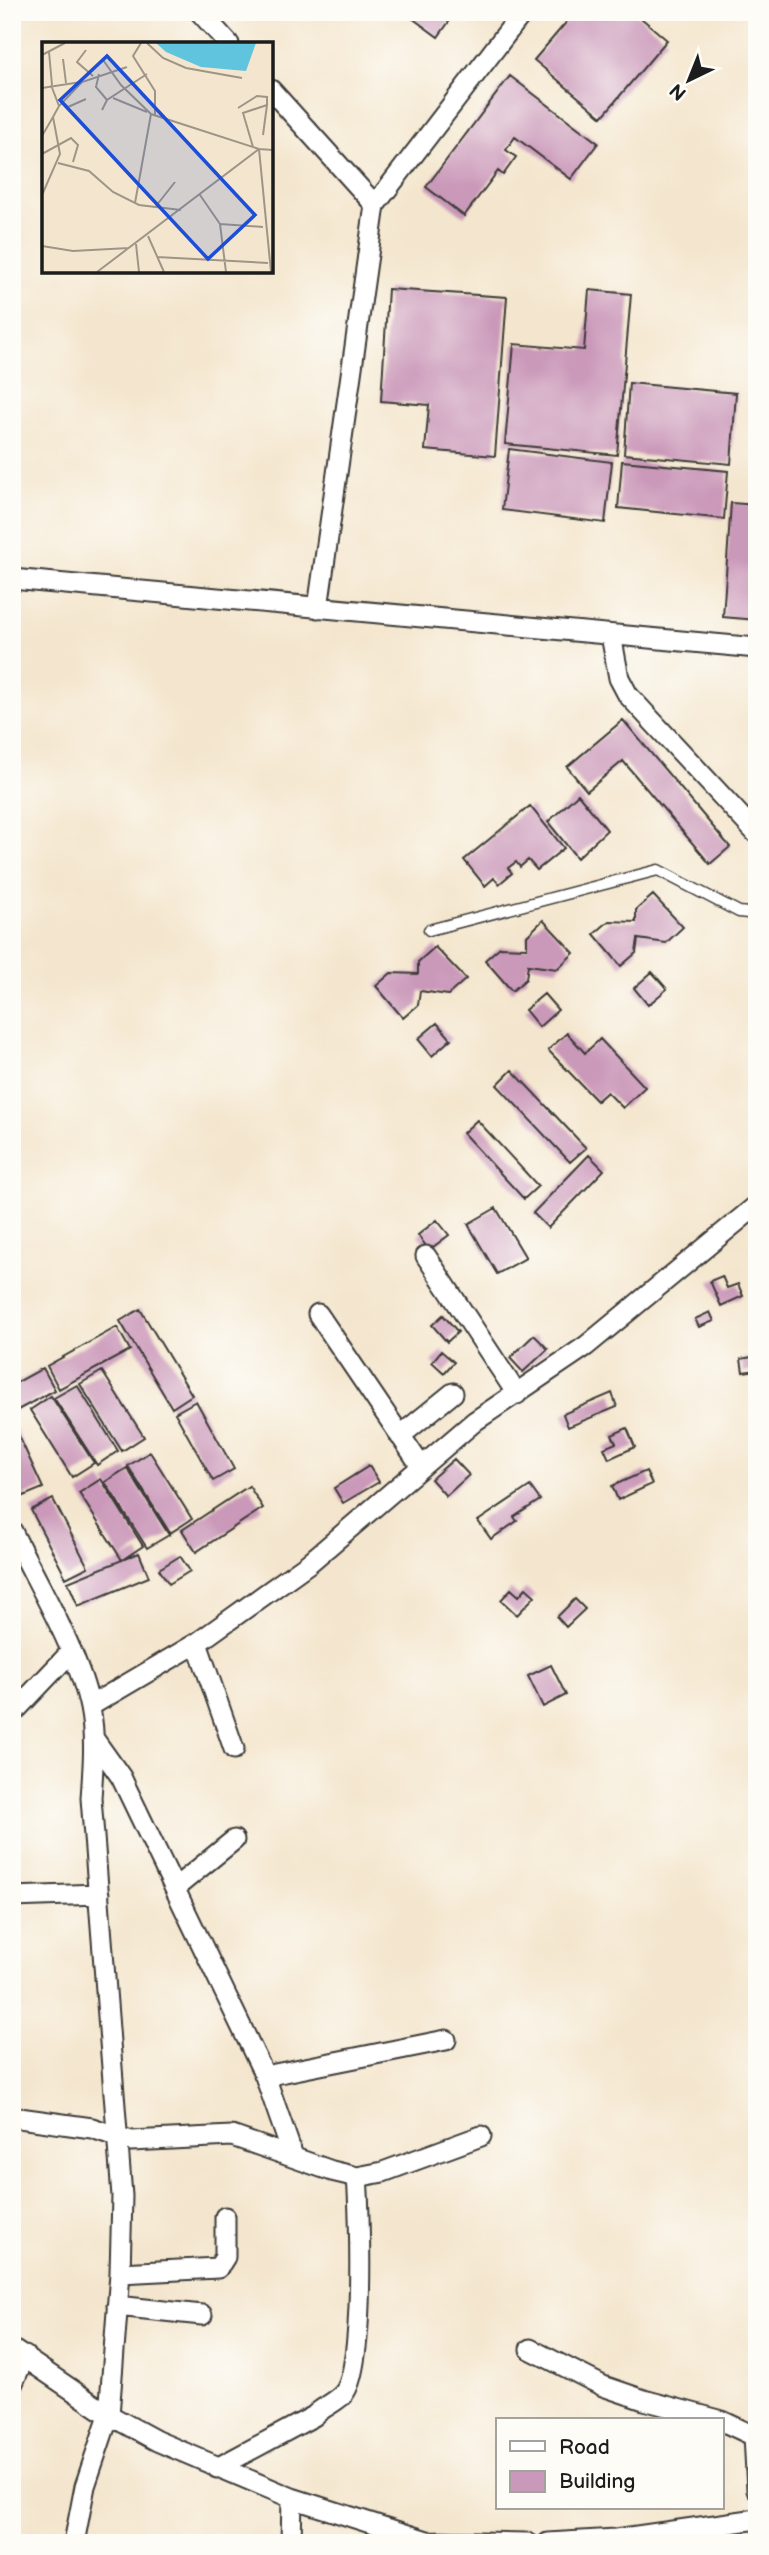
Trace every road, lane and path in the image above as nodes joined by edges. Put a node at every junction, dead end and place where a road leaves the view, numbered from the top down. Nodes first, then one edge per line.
1 (200, 12) edge
2 (523, 12) edge
3 (227, 42) edge
4 (273, 92) edge
5 (375, 205) junction
6 (12, 579) edge
7 (318, 608) junction
8 (611, 635) junction
9 (757, 648) edge
10 (757, 834) edge
11 (757, 909) edge
12 (429, 930) dead end
13 (757, 1205) edge
14 (425, 1255) dead end
15 (318, 1314) dead end
16 (453, 1393) dead end
17 (517, 1394) junction
18 (400, 1436) junction
19 (421, 1466) junction
20 (12, 1531) edge
21 (197, 1643) junction
22 (70, 1653) junction
23 (90, 1706) junction
24 (12, 1714) edge
25 (94, 1739) junction
26 (234, 1749) dead end
27 (234, 1840) dead end
28 (175, 1888) junction
29 (99, 1894) junction
30 (12, 1896) edge
31 (446, 2040) dead end
32 (265, 2076) junction
33 (12, 2117) edge
34 (118, 2135) junction
35 (481, 2136) dead end
36 (293, 2156) junction
37 (357, 2177) junction
38 (225, 2217) dead end
39 (120, 2273) junction
40 (117, 2306) junction
41 (202, 2315) dead end
42 (530, 2349) dead end
43 (19, 2353) edge
44 (12, 2385) edge
45 (109, 2415) junction
46 (709, 2418) edge
47 (724, 2422) edge
48 (755, 2430) edge
49 (217, 2468) junction
50 (757, 2490) edge
51 (292, 2498) junction
52 (757, 2519) edge
53 (615, 2541) edge
54 (428, 2542) edge
55 (74, 2543) edge
56 (291, 2543) edge
57 (528, 2543) edge
58 (548, 2543) edge

1 - 3 street
2 - 5 street
4 - 5 street
5 - 7 street
6 - 7 street
7 - 8 street
8 - 9 street
8 - 10 street
11 - 12 lane
13 - 17 street
14 - 17 street
15 - 18 street
16 - 18 street
17 - 19 street
18 - 19 street
19 - 21 street
20 - 22 street
21 - 23 street
21 - 26 street
22 - 23 street
22 - 24 street
23 - 25 street
25 - 28 street
25 - 29 street
27 - 28 street
28 - 32 street
29 - 30 street
29 - 34 street
31 - 32 street
32 - 36 street
33 - 34 street
34 - 36 street
34 - 39 street
35 - 37 street
36 - 37 street
37 - 49 street
38 - 39 street
39 - 40 street
40 - 41 street
40 - 45 street
42 - 46 street
43 - 44 street
43 - 45 street
45 - 49 street
45 - 55 street
47 - 48 street
48 - 50 street
49 - 51 street
51 - 54 street
51 - 56 street
52 - 53 street
53 - 58 street
54 - 57 street

